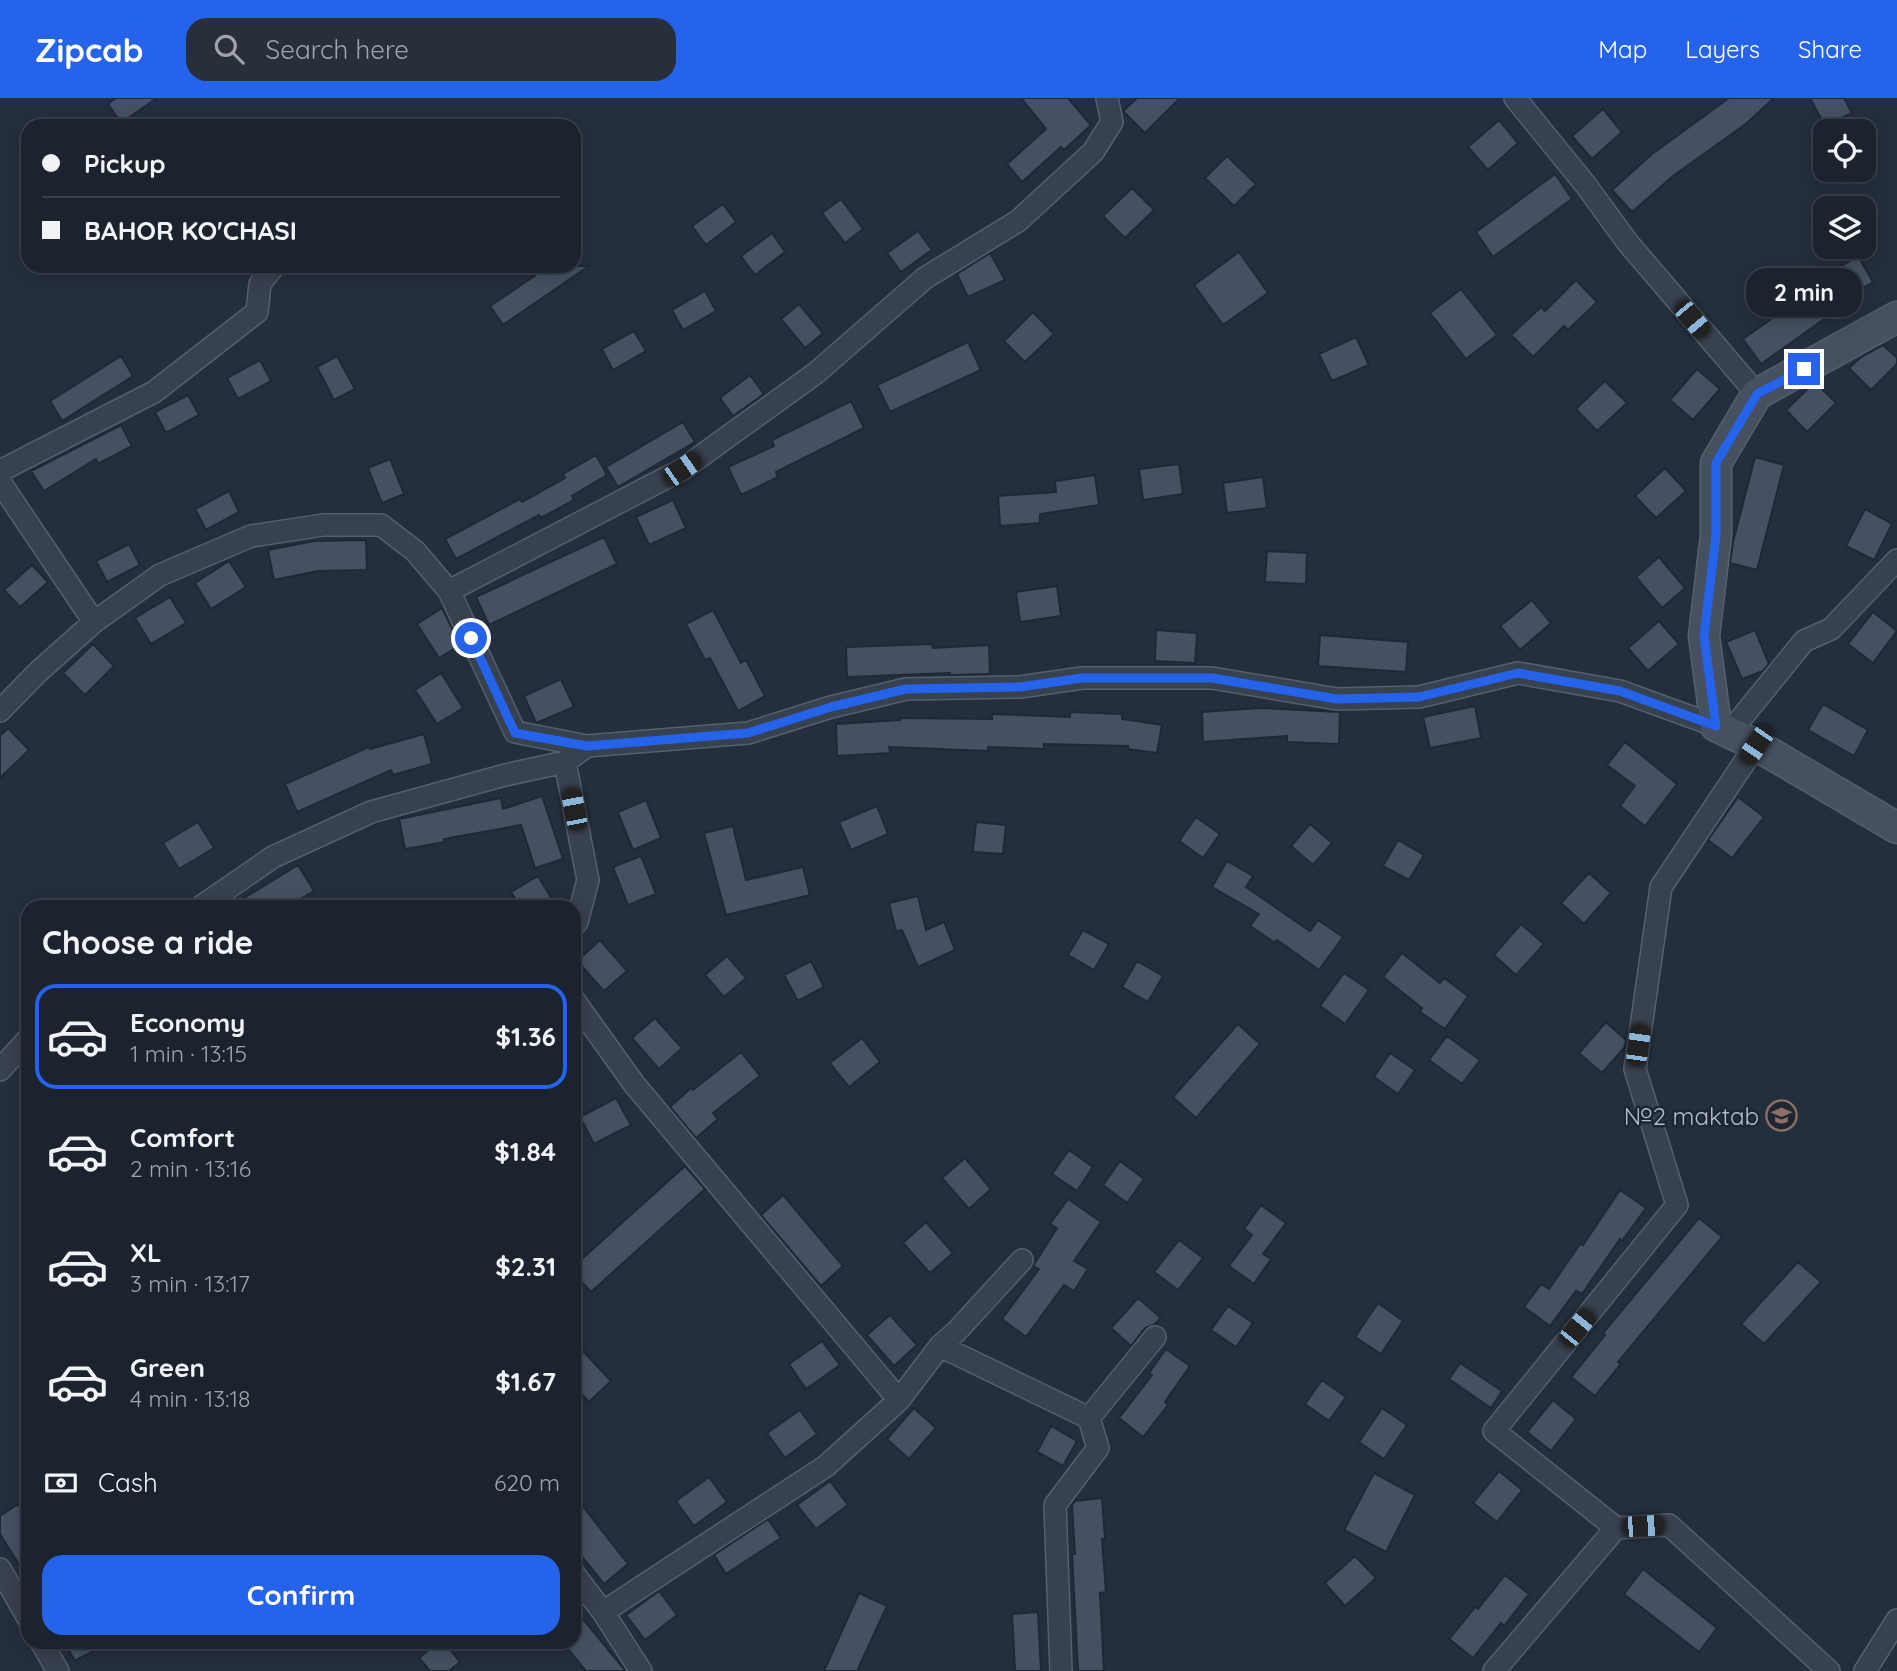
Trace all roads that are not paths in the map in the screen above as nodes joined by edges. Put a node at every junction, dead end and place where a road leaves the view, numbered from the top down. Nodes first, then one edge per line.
1 (1107, 98) edge
2 (1515, 98) edge
3 (269, 273) edge
4 (1897, 317) edge
5 (1757, 394) junction
6 (0, 471) edge
7 (0, 482) edge
8 (1897, 560) edge
9 (449, 591) junction
10 (94, 622) junction
11 (0, 711) edge
12 (1723, 729) junction
13 (1756, 745) junction
14 (587, 746) junction
15 (565, 762) junction
16 (1897, 828) edge
17 (211, 900) edge
18 (581, 907) edge
19 (581, 1010) edge
20 (21, 1047) edge
21 (0, 1070) edge
22 (1022, 1260) dead end
23 (1155, 1337) dead end
24 (940, 1346) junction
25 (899, 1400) junction
26 (1089, 1418) junction
27 (1616, 1528) junction
28 (0, 1569) edge
29 (581, 1583) edge
30 (21, 1606) edge
31 (603, 1612) junction
32 (1897, 1620) edge
33 (45, 1649) edge
34 (58, 1671) edge
35 (641, 1671) edge
36 (1061, 1671) edge
37 (1494, 1671) edge
38 (1829, 1671) edge
39 (1865, 1671) edge

1 - 9 street
2 - 5 street
3 - 6 street
4 - 5 street
5 - 12 street
7 - 10 street
8 - 12 street
9 - 10 street
9 - 14 street
10 - 11 street
12 - 13 street
12 - 14 street
13 - 16 street
13 - 27 street
14 - 15 street
15 - 17 street
15 - 18 street
19 - 25 street
20 - 21 street
22 - 24 street
23 - 26 street
24 - 25 street
24 - 26 street
25 - 31 street
26 - 36 street
27 - 37 street
27 - 38 street
28 - 30 street
29 - 31 street
31 - 35 street
32 - 39 street
33 - 34 street

